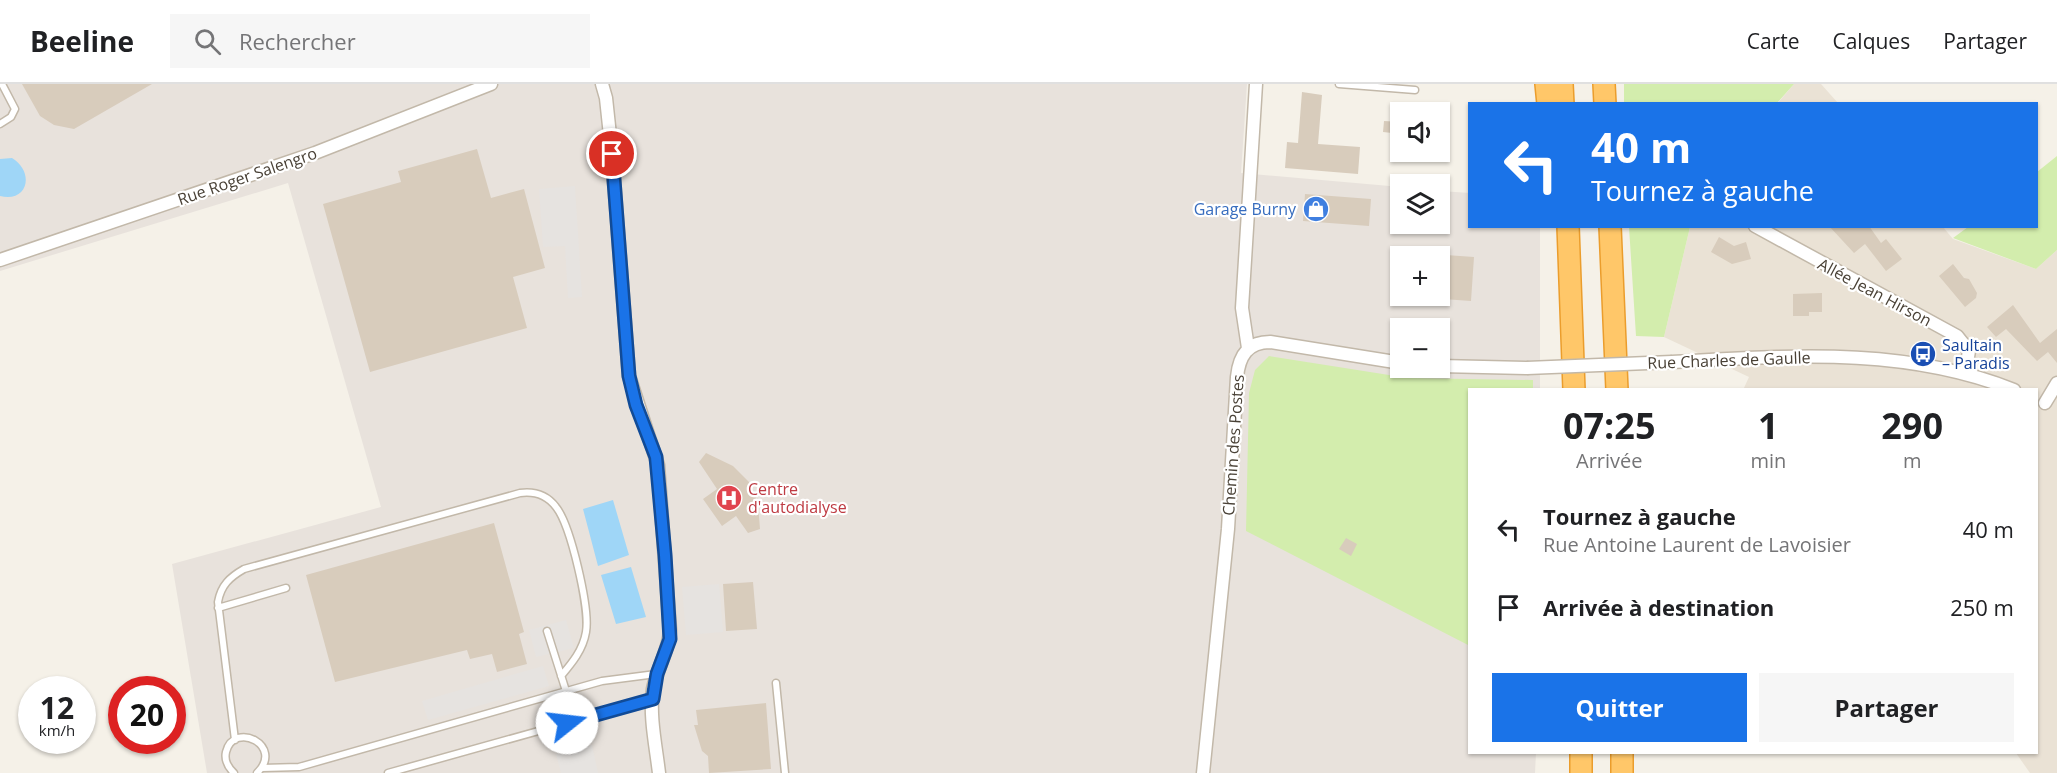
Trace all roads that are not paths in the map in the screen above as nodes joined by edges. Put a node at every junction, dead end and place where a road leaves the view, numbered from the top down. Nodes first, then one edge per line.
1 (2, 84) edge
2 (491, 84) edge
3 (602, 84) edge
4 (1256, 84) edge
5 (1339, 84) edge
6 (1546, 84) edge
7 (1562, 84) edge
8 (1604, 84) edge
9 (1617, 84) edge
10 (1416, 90) dead end
11 (1548, 102) edge
12 (1563, 102) edge
13 (1605, 102) edge
14 (1617, 102) edge
15 (0, 124) edge
16 (1557, 228) edge
17 (1568, 228) edge
18 (1610, 228) edge
19 (1759, 228) edge
20 (0, 260) edge
21 (1572, 325) junction
22 (1248, 348) junction
23 (1390, 361) edge
24 (1450, 366) edge
25 (1965, 374) junction
26 (2057, 383) edge
27 (1575, 388) edge
28 (1617, 388) edge
29 (2008, 388) edge
30 (2041, 402) edge
31 (2057, 410) edge
32 (286, 588) dead end
33 (218, 608) junction
34 (548, 631) dead end
35 (657, 674) junction
36 (561, 676) junction
37 (776, 683) dead end
38 (566, 691) junction
39 (653, 699) junction
40 (235, 740) junction
41 (1581, 754) edge
42 (1622, 754) edge
43 (259, 770) edge
44 (234, 773) edge
45 (388, 773) edge
46 (658, 773) edge
47 (785, 773) edge
48 (1203, 773) edge
49 (1581, 773) edge
50 (1622, 773) edge

1 - 15 lane
2 - 20 street, Rue Roger Salengro
3 - 35 street
4 - 22 street
5 - 10 lane
6 - 11 highway
7 - 12 highway
8 - 13 highway
9 - 14 highway
16 - 21 highway
17 - 21 highway
18 - 28 highway
19 - 25 street, Allée Jean Hirson
21 - 27 highway
22 - 23 street
22 - 48 street, Chemin des Postes
24 - 25 street, Rue Charles de Gaulle, bridge
25 - 29 street, Rue Charles de Gaulle
26 - 30 street
30 - 31 street
32 - 33 lane
33 - 36 lane
33 - 40 lane
34 - 36 lane
35 - 38 lane
35 - 39 street
36 - 38 lane
37 - 47 lane
38 - 43 lane
39 - 45 lane
39 - 46 street
40 - 43 lane
40 - 44 lane
41 - 49 highway
42 - 50 highway

